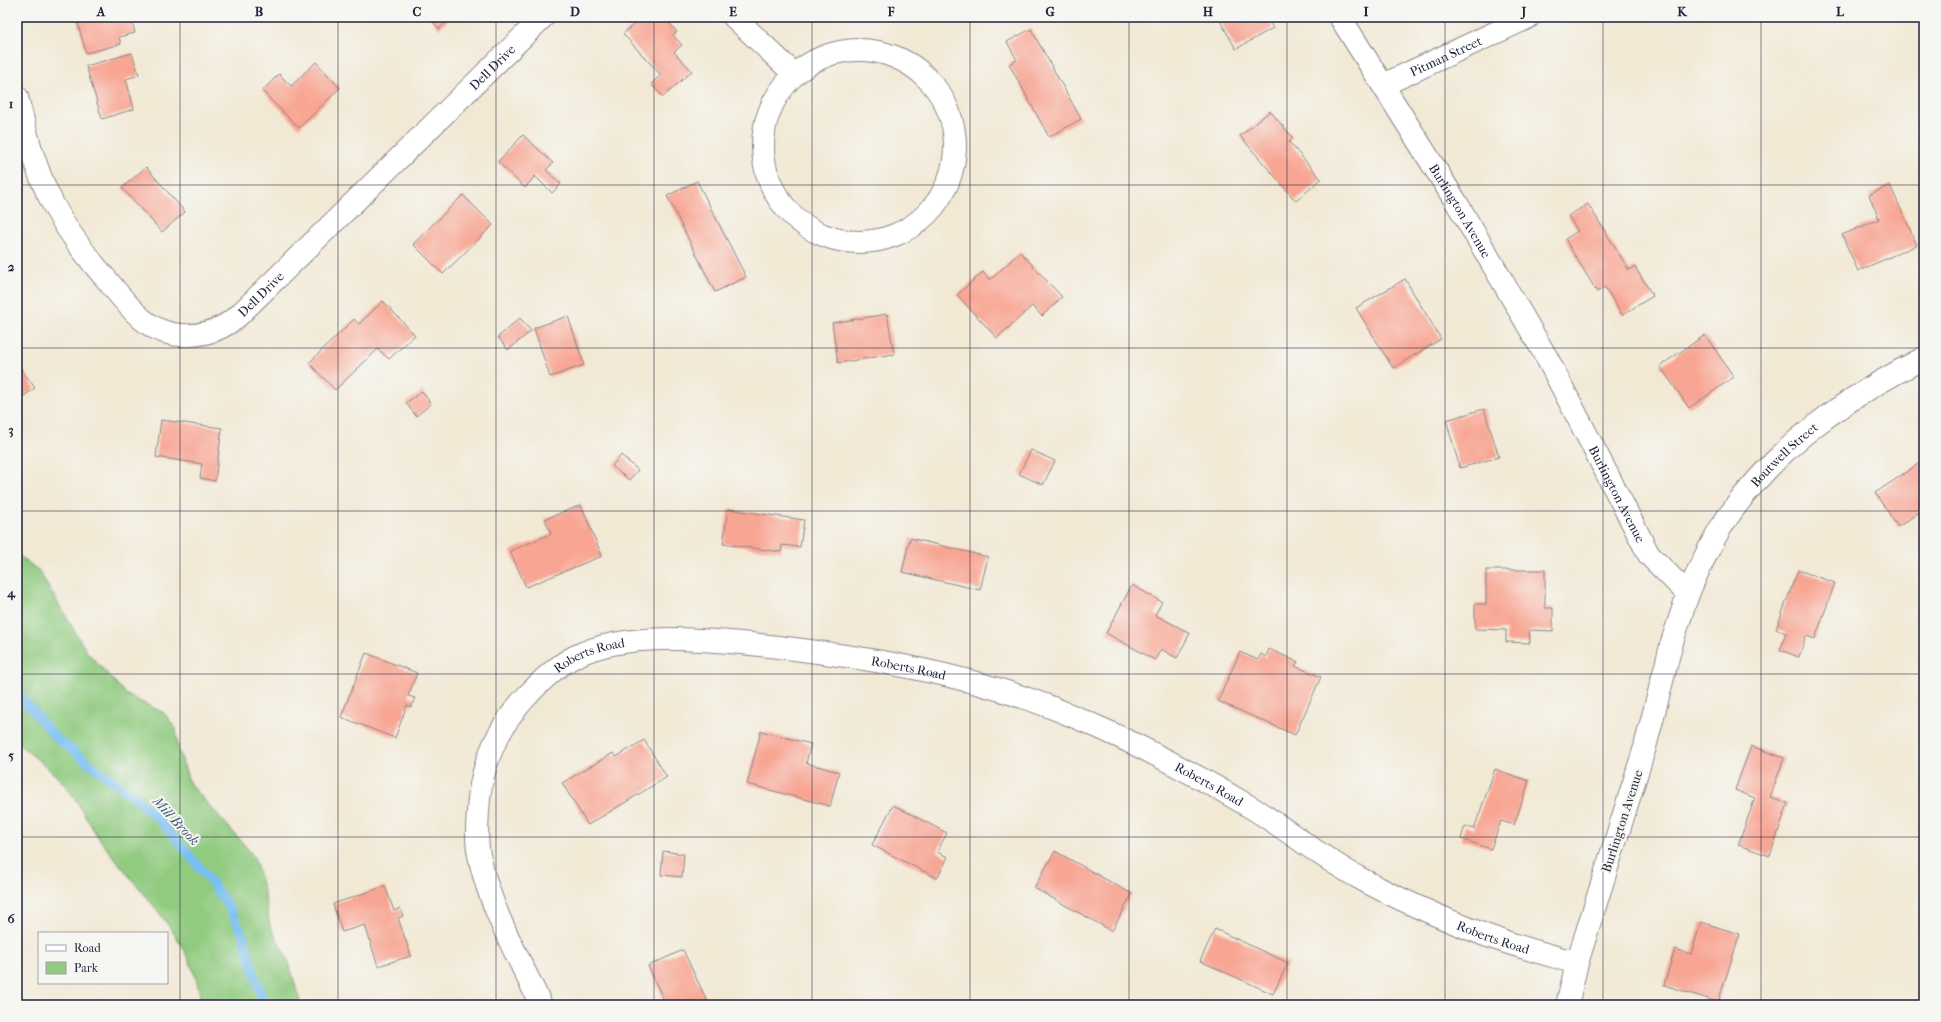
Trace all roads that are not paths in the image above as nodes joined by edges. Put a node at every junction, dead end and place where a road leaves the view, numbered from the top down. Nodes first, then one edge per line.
1 (544, 17) edge
2 (734, 17) edge
3 (1340, 17) edge
4 (1529, 17) edge
5 (794, 74) junction
6 (1383, 85) junction
7 (17, 98) edge
8 (1924, 358) edge
9 (1688, 594) junction
10 (1577, 963) junction
11 (541, 1005) edge
12 (1567, 1005) edge

1 - 7 street, Dell Drive
2 - 5 street
3 - 6 street, Burlington Avenue
4 - 6 street, Pitman Street
5 - 5 street
6 - 9 street, Burlington Avenue
8 - 9 street, Boutwell Street
9 - 10 street, Burlington Avenue
10 - 11 street, Roberts Road
10 - 12 street, Burlington Avenue

